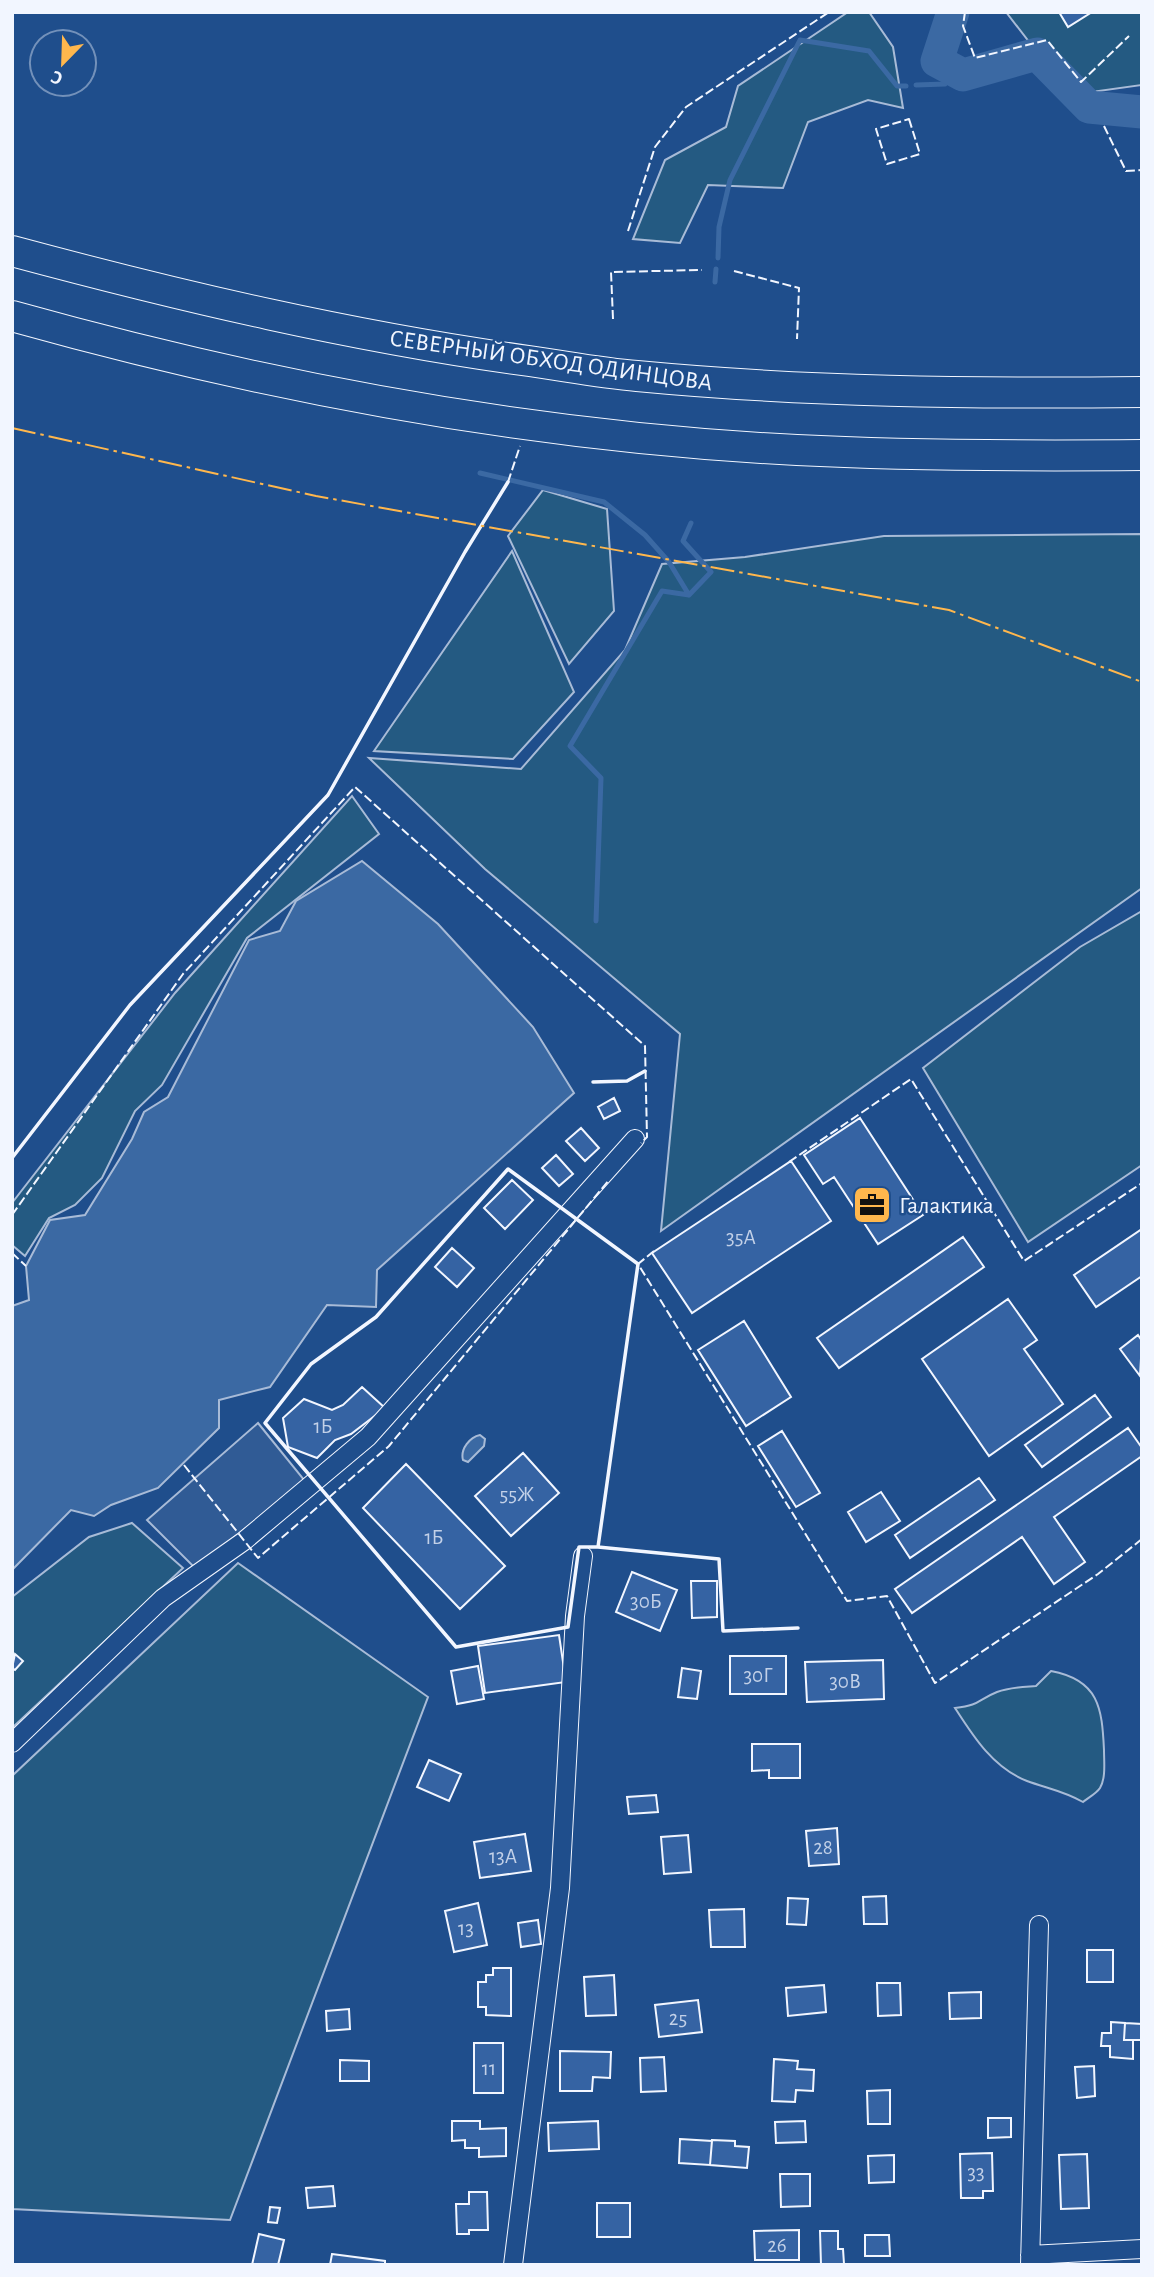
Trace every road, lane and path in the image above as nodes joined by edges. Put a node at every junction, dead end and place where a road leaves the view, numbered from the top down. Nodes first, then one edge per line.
1 (12, 251) edge
2 (12, 316) edge
3 (1142, 392) edge
4 (1142, 455) edge
5 (635, 1139) dead end
6 (583, 1556) dead end
7 (12, 1743) edge
8 (1039, 1925) dead end
9 (1142, 2249) edge
10 (1030, 2260) edge
11 (513, 2265) edge

1 - 3 highway, СЕВЕРНЫЙ ОБХОД ОДИНЦОВА
2 - 4 highway
5 - 7 street
6 - 11 street
8 - 10 street
9 - 10 street

